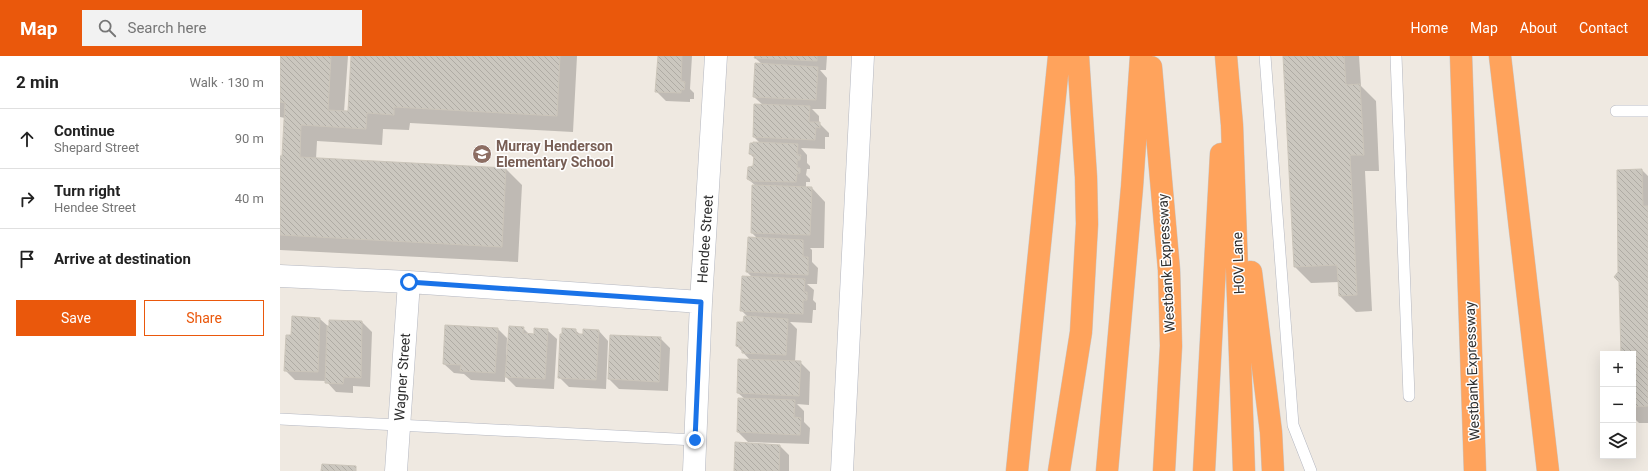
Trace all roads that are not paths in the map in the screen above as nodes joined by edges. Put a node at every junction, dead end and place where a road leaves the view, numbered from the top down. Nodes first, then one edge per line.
1 (716, 56) edge
2 (863, 56) edge
3 (1059, 56) edge
4 (1078, 56) edge
5 (1141, 56) edge
6 (1149, 56) edge
7 (1265, 56) edge
8 (1396, 56) edge
9 (1461, 56) edge
10 (1500, 56) edge
11 (1227, 60) edge
12 (1616, 111) dead end
13 (1648, 111) edge
14 (1232, 125) junction
15 (280, 276) edge
16 (409, 282) junction
17 (701, 302) junction
18 (1409, 396) dead end
19 (280, 419) edge
20 (398, 426) junction
21 (695, 440) junction
22 (396, 471) edge
23 (694, 471) edge
24 (842, 471) edge
25 (1017, 471) edge
26 (1058, 471) edge
27 (1107, 471) edge
28 (1164, 471) edge
29 (1204, 471) edge
30 (1244, 471) edge
31 (1273, 471) edge
32 (1311, 471) edge
33 (1475, 471) edge
34 (1548, 471) edge

1 - 17 street, Hendee Street
2 - 24 street
3 - 25 highway
4 - 26 highway
5 - 27 highway
6 - 28 highway, Westbank Expressway
7 - 32 lane
8 - 18 lane
9 - 33 highway, Westbank Expressway
10 - 34 highway
11 - 14 highway, HOV Lane
11 - 29 highway
12 - 13 lane
14 - 30 highway, HOV Lane
14 - 31 highway
15 - 16 street
16 - 17 street
16 - 20 street, Wagner Street
17 - 21 street, Hendee Street
19 - 20 lane
20 - 21 lane
20 - 22 street, Wagner Street
21 - 23 street, Hendee Street

